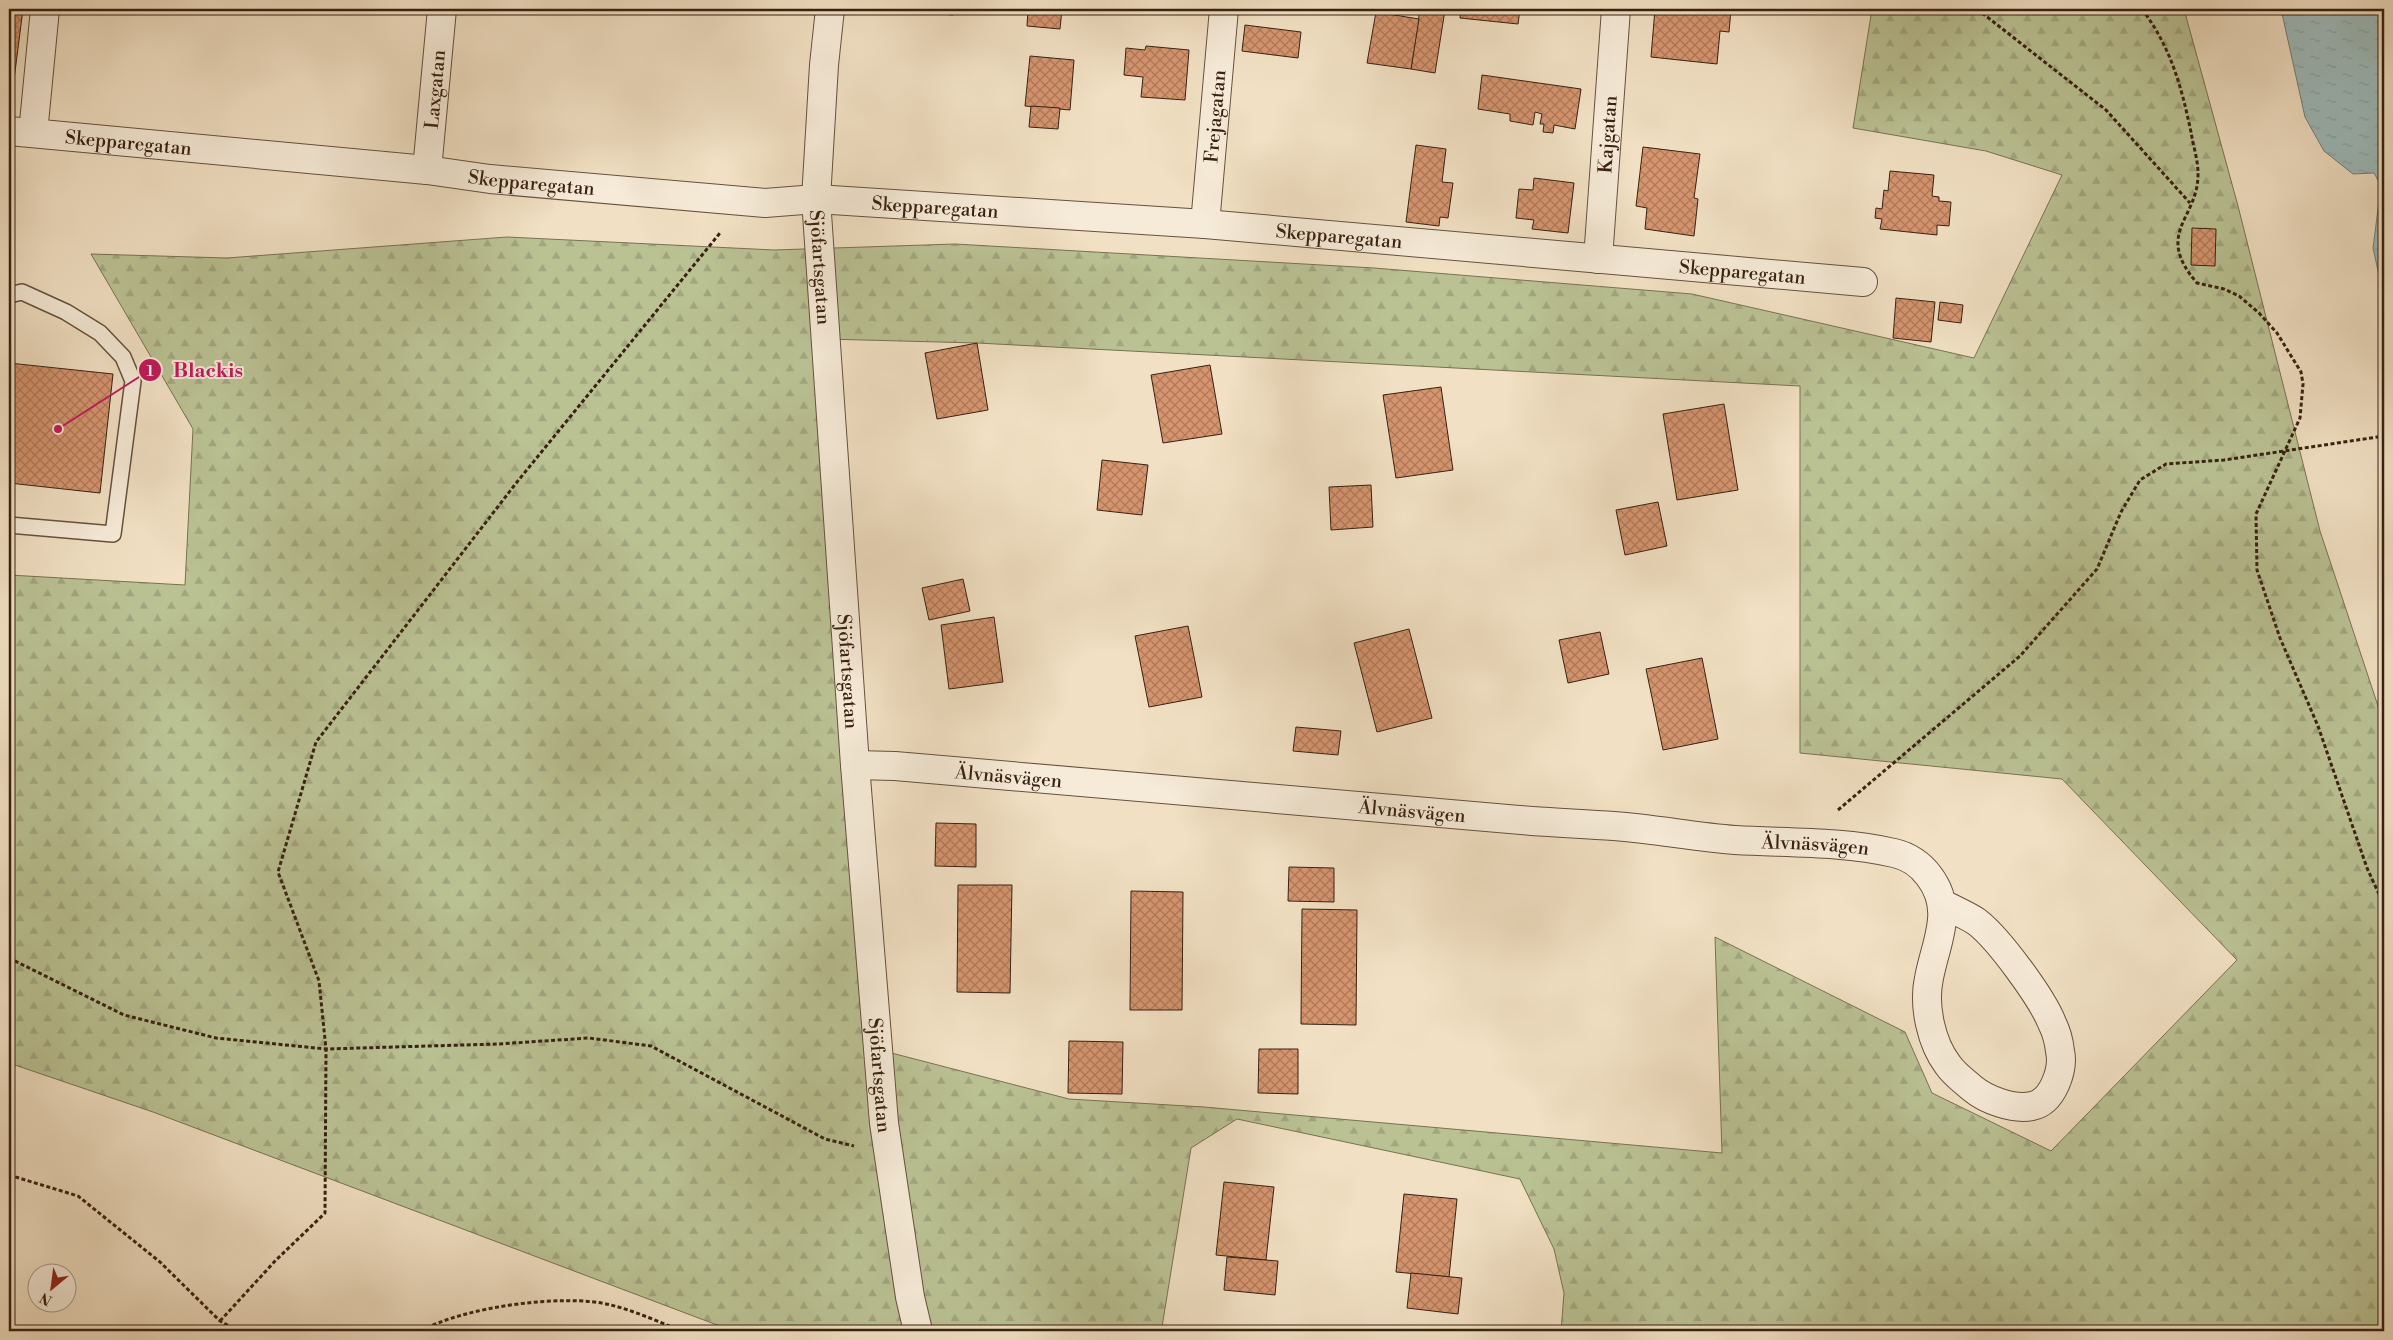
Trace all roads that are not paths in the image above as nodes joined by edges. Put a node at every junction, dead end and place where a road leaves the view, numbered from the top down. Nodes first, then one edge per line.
1 (45, 9) edge
2 (442, 9) edge
3 (830, 9) edge
4 (1224, 9) edge
5 (1616, 9) edge
6 (21, 132) edge
7 (428, 170) junction
8 (816, 199) junction
9 (1205, 224) junction
10 (1598, 259) junction
11 (1862, 282) dead end
12 (9, 295) edge
13 (9, 525) edge
14 (855, 766) junction
15 (1943, 904) junction
16 (918, 1331) edge

1 - 6 street
2 - 7 street, Laxgatan
3 - 8 street, Sjöfartsgatan
4 - 9 street, Frejagatan
5 - 10 street, Kajgatan
6 - 7 street, Skepparegatan
7 - 8 street, Skepparegatan
8 - 9 street, Skepparegatan
8 - 14 street, Sjöfartsgatan
9 - 10 street, Skepparegatan
10 - 11 street, Skepparegatan
12 - 13 lane
14 - 15 street, Älvnäsvägen
14 - 16 street, Sjöfartsgatan
15 - 15 street

